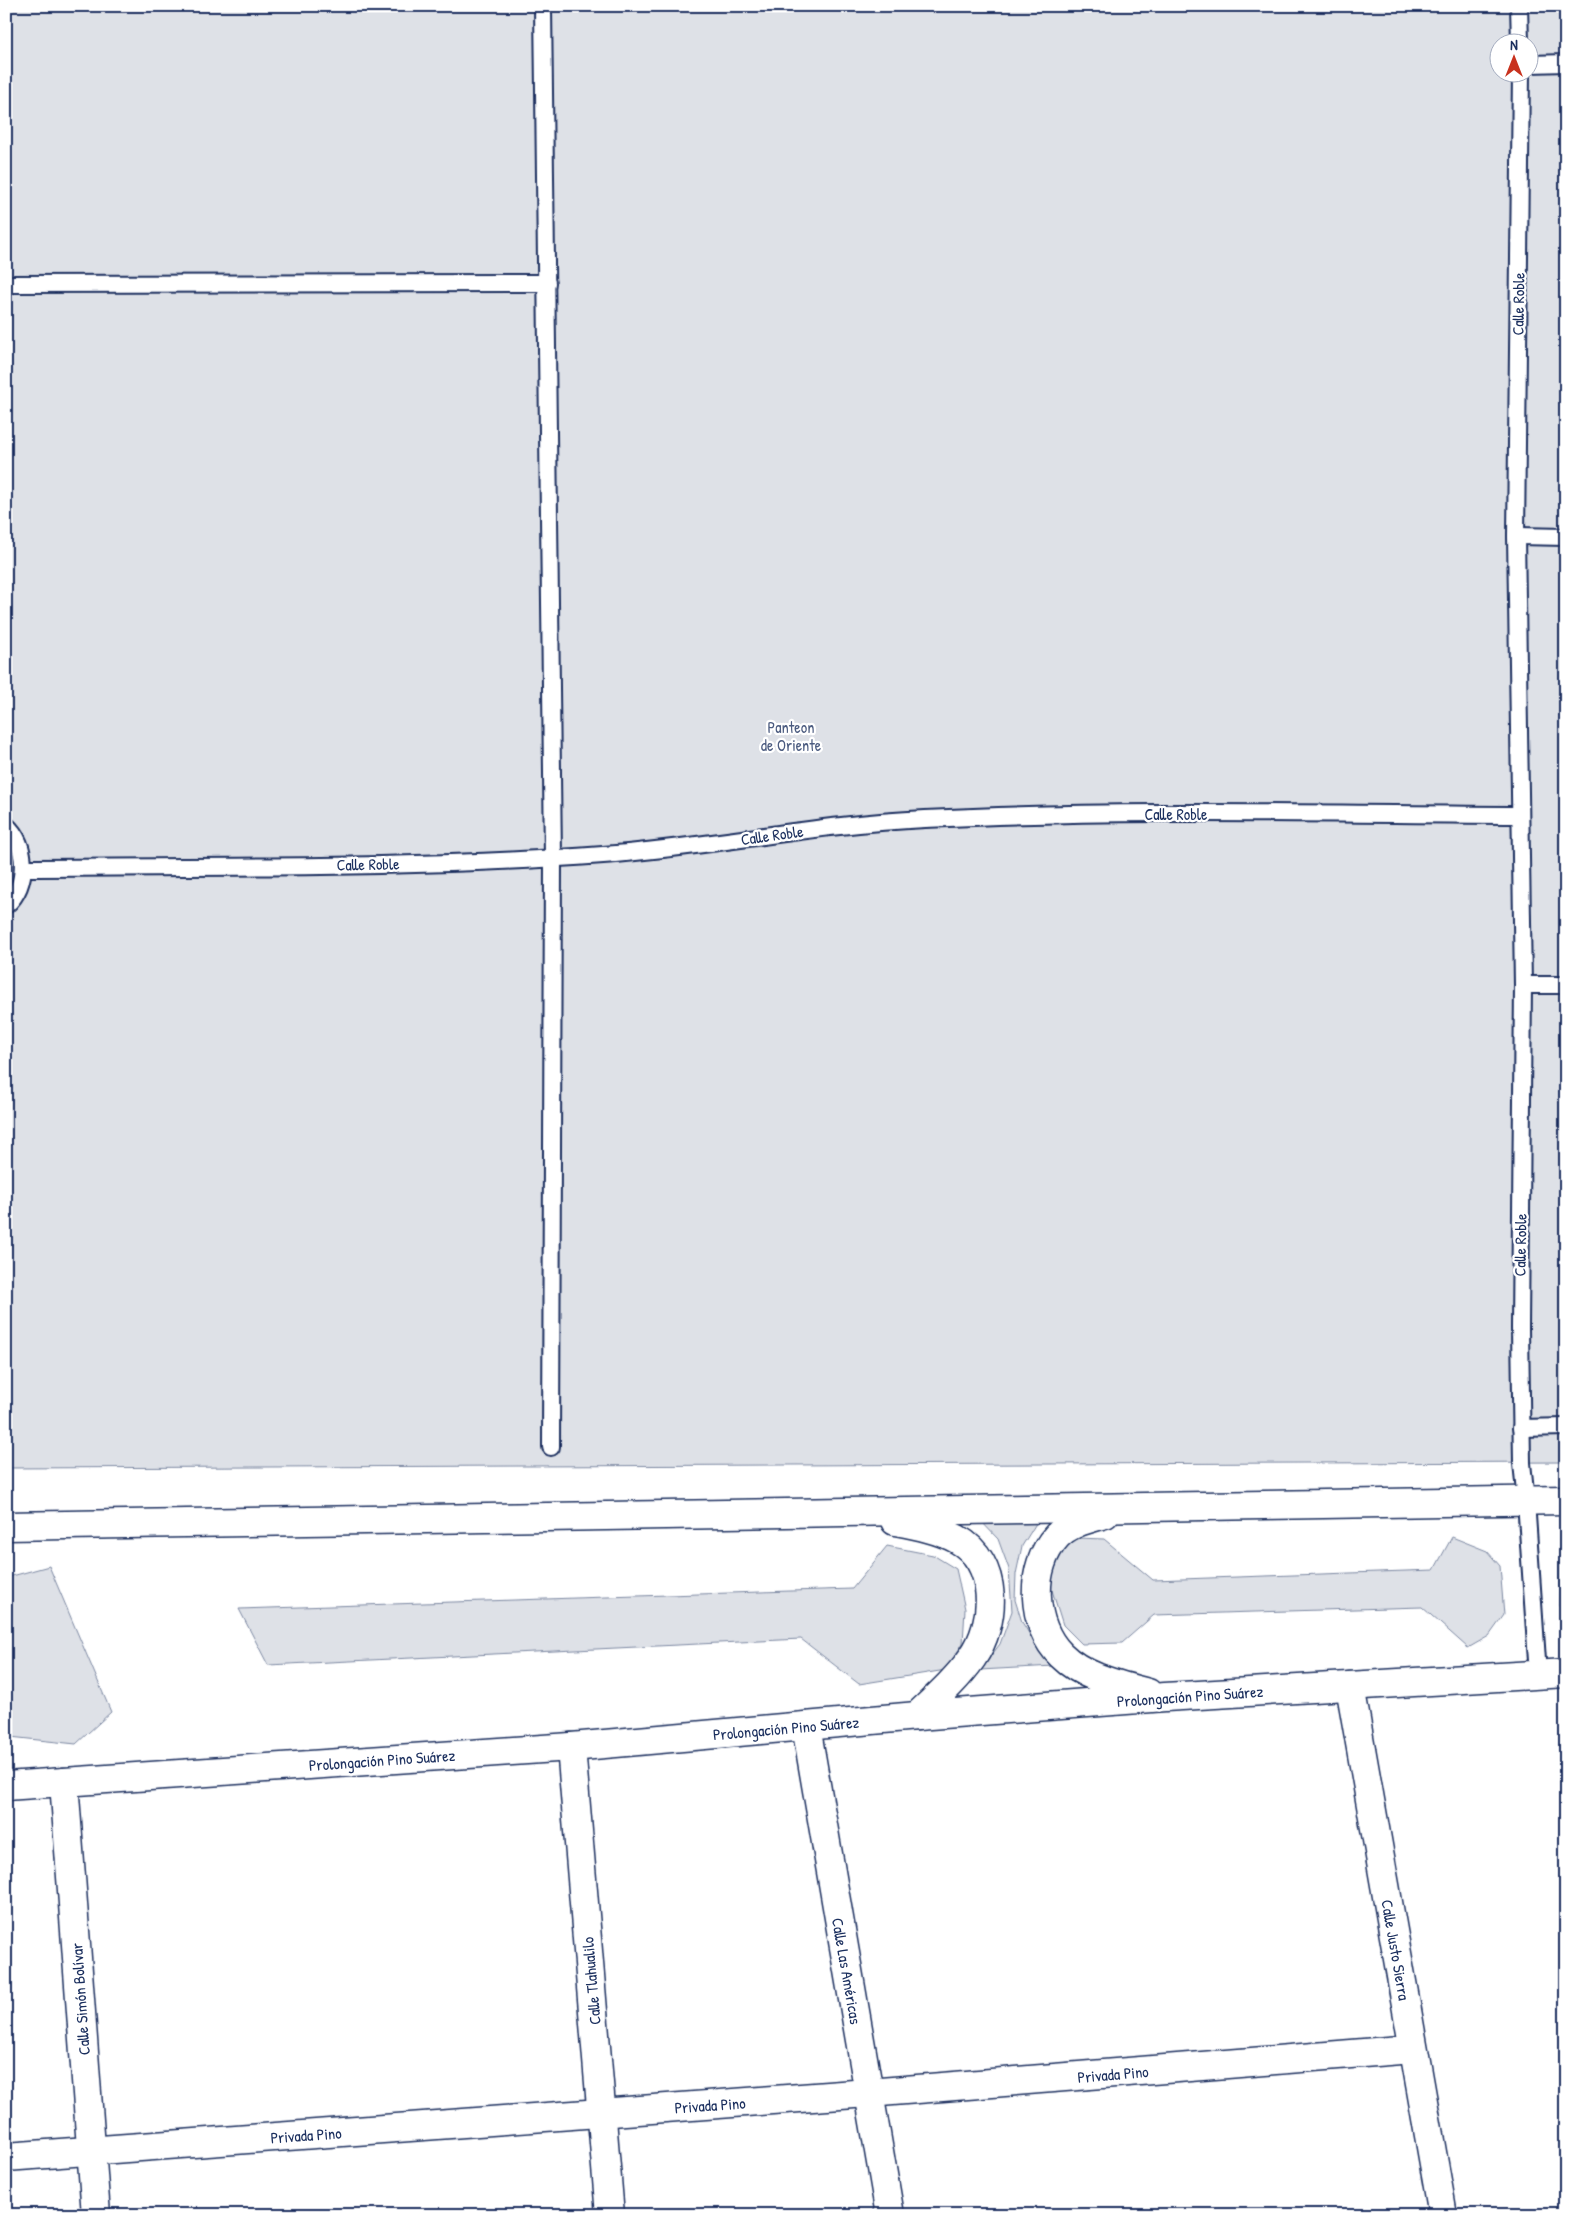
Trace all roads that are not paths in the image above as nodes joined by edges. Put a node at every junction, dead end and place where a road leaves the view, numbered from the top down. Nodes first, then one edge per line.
1 (543, 6) edge
2 (1519, 6) edge
3 (1520, 32) edge
4 (1566, 63) edge
5 (1540, 64) edge
6 (1521, 82) edge
7 (547, 283) junction
8 (6, 284) edge
9 (1516, 536) junction
10 (1566, 537) edge
11 (1520, 815) junction
12 (6, 825) edge
13 (553, 858) junction
14 (24, 868) junction
15 (6, 906) edge
16 (1523, 985) junction
17 (1566, 985) edge
18 (1566, 1427) edge
19 (1521, 1428) junction
20 (551, 1447) dead end
21 (1526, 1500) junction
22 (1566, 1500) edge
23 (1128, 1507) junction
24 (840, 1511) junction
25 (6, 1526) edge
26 (1566, 1673) edge
27 (1538, 1675) junction
28 (1350, 1686) junction
29 (1165, 1697) junction
30 (917, 1716) junction
31 (806, 1726) junction
32 (571, 1747) junction
33 (64, 1782) junction
34 (6, 1786) edge
35 (1413, 2049) junction
36 (868, 2094) junction
37 (602, 2112) junction
38 (91, 2151) junction
39 (6, 2157) edge
40 (96, 2215) edge
41 (610, 2215) edge
42 (890, 2215) edge
43 (1443, 2215) edge

1 - 7 lane
2 - 3 lane
4 - 5 lane
6 - 9 lane, Calle Roble
7 - 8 lane
7 - 13 lane
9 - 10 lane
9 - 11 lane, Calle Roble
11 - 13 lane, Calle Roble
11 - 16 lane, Calle Roble
12 - 14 lane
13 - 14 lane, Calle Roble
13 - 20 lane
14 - 15 lane
16 - 17 lane
16 - 19 lane, Calle Roble
18 - 19 lane
19 - 21 lane, Calle Roble
21 - 22 main road
21 - 23 main road
21 - 27 lane, Calle Roble
23 - 24 main road
23 - 29 main road
24 - 25 main road
24 - 30 main road
26 - 27 main road, Prolongación Pino Suárez
27 - 28 main road, Prolongación Pino Suárez
28 - 29 main road, Prolongación Pino Suárez
28 - 35 main road, Calle Justo Sierra
29 - 30 main road, Prolongación Pino Suárez
30 - 31 main road, Prolongación Pino Suárez
31 - 32 main road, Prolongación Pino Suárez
31 - 36 main road, Calle Las Américas
32 - 33 main road, Prolongación Pino Suárez
32 - 37 main road, Calle Tlahualilo
33 - 34 main road, Prolongación Pino Suárez
33 - 38 main road, Calle Simón Bolívar
35 - 36 main road, Privada Pino
35 - 43 main road, Calle Justo Sierra
36 - 37 main road, Privada Pino
36 - 42 main road, Calle Las Américas
37 - 38 main road, Privada Pino
37 - 41 main road, Calle Tlahualilo
38 - 39 main road, Privada Pino
38 - 40 main road, Calle Simón Bolívar

